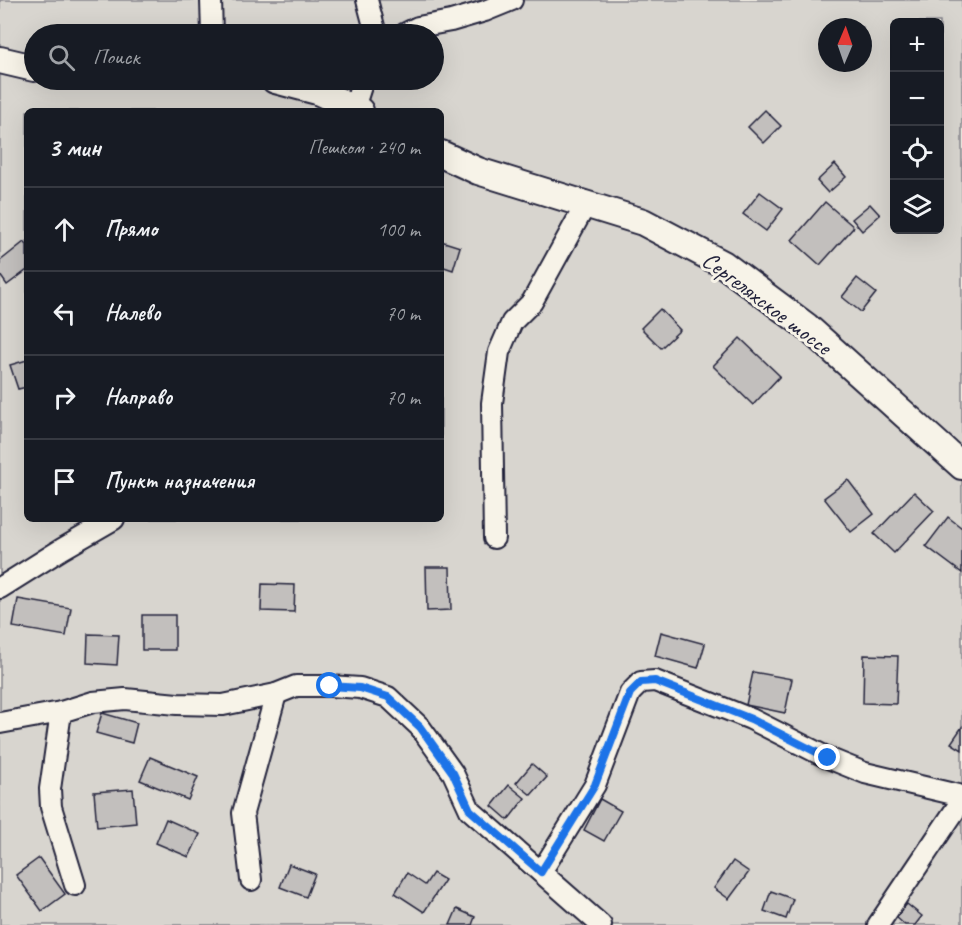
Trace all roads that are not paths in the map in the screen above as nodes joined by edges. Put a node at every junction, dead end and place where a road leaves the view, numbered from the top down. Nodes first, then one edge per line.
1 (211, 0) edge
2 (367, 0) edge
3 (512, 0) edge
4 (481, 5) edge
5 (212, 24) edge
6 (373, 24) edge
7 (434, 24) edge
8 (0, 60) edge
9 (24, 66) edge
10 (313, 90) edge
11 (361, 90) edge
12 (355, 108) edge
13 (357, 108) edge
14 (444, 155) edge
15 (586, 204) junction
16 (962, 466) edge
17 (109, 522) edge
18 (495, 538) dead end
19 (0, 588) edge
20 (276, 694) junction
21 (62, 711) junction
22 (0, 723) edge
23 (962, 798) edge
24 (541, 872) junction
25 (251, 880) dead end
26 (75, 885) dead end
27 (601, 925) edge
28 (878, 925) edge

1 - 5 street
2 - 6 street
3 - 4 street
4 - 7 street
8 - 9 main road
10 - 12 main road
11 - 13 street
14 - 15 main road, Сергеляхское шоссе
15 - 16 main road, Сергеляхское шоссе
15 - 18 street
17 - 19 street
20 - 21 street
20 - 24 street
20 - 25 street
21 - 22 street
21 - 26 street
23 - 24 street
23 - 28 street
24 - 27 street

